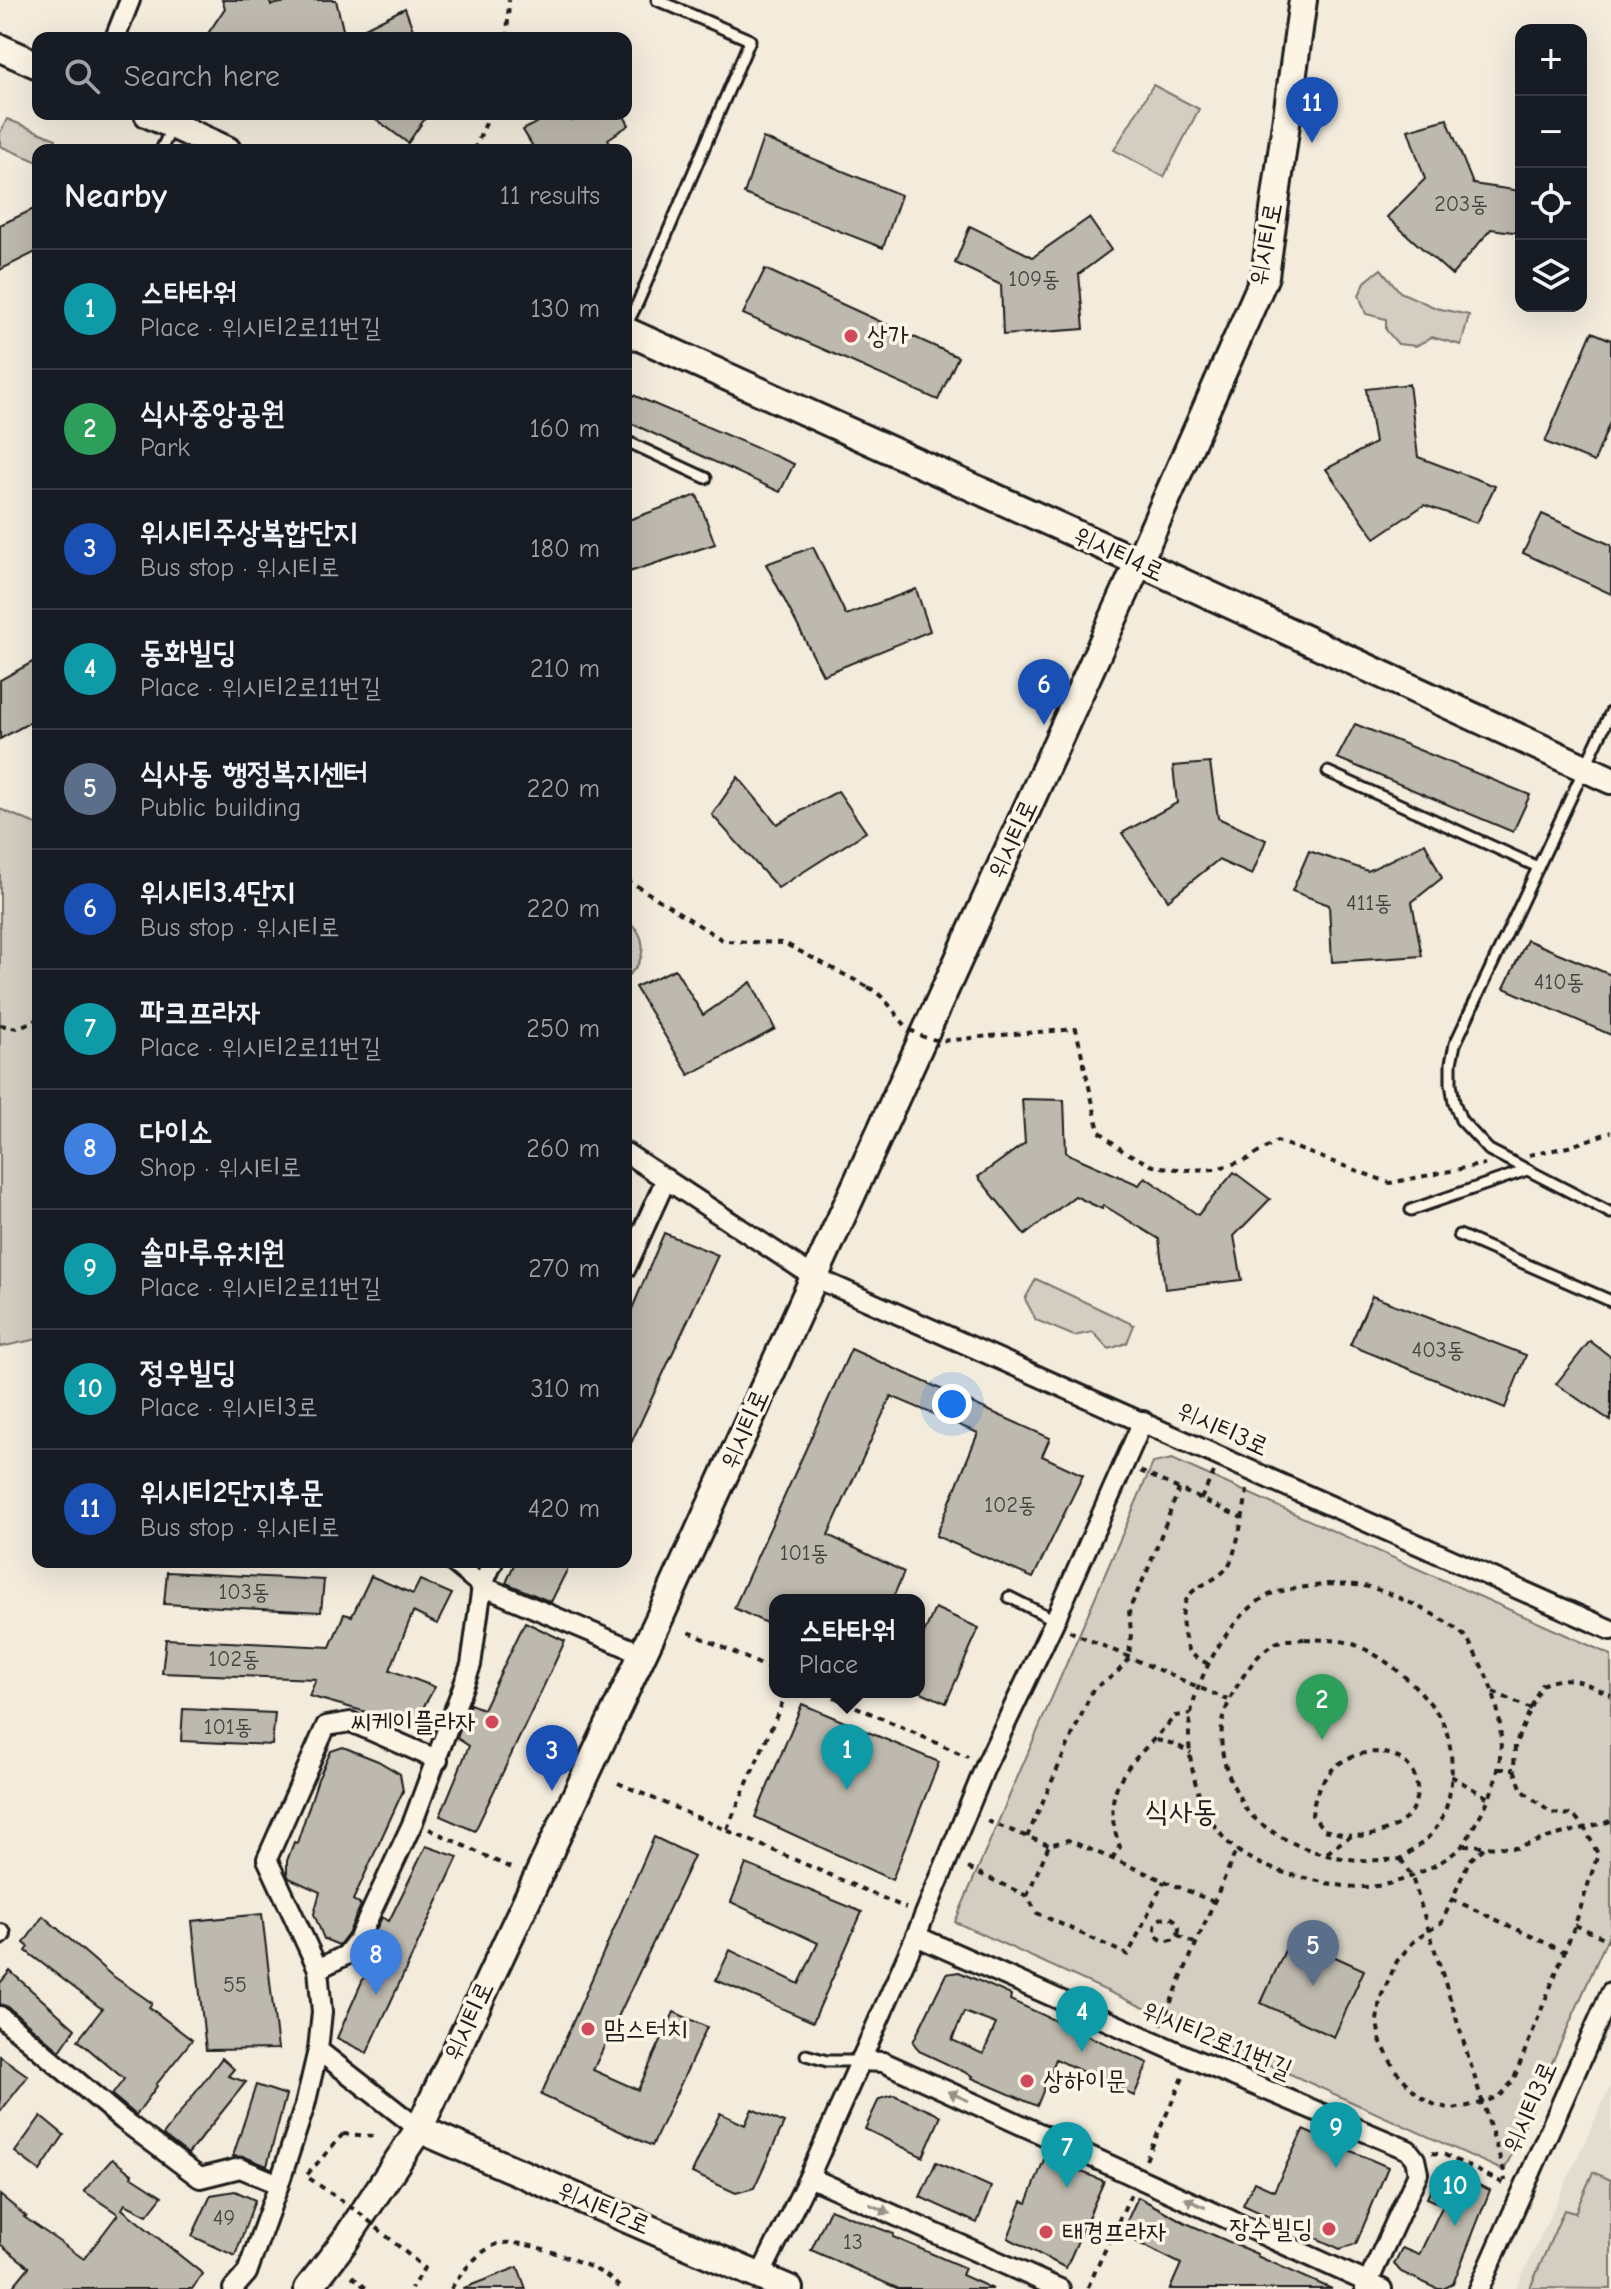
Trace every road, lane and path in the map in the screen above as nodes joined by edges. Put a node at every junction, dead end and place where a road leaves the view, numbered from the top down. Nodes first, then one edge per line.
1 (130, 0) edge
2 (509, 0) edge
3 (657, 0) edge
4 (1303, 0) edge
5 (117, 32) edge
6 (507, 32) edge
7 (0, 48) edge
8 (32, 62) edge
9 (163, 120) edge
10 (487, 120) edge
11 (173, 124) junction
12 (164, 144) edge
13 (215, 144) edge
14 (477, 144) edge
15 (632, 315) edge
16 (632, 332) edge
17 (632, 444) edge
18 (706, 478) dead end
19 (1138, 562) junction
20 (1611, 712) edge
21 (1585, 768) junction
22 (1328, 772) dead end
23 (1611, 780) edge
24 (1538, 867) junction
25 (632, 883) edge
26 (32, 1022) edge
27 (0, 1025) edge
28 (1611, 1132) edge
29 (632, 1157) edge
30 (1507, 1159) junction
31 (1527, 1170) junction
32 (666, 1179) junction
33 (1411, 1210) dead end
34 (1611, 1213) edge
35 (1459, 1235) dead end
36 (632, 1255) edge
37 (814, 1277) junction
38 (1611, 1301) edge
39 (1143, 1421) junction
40 (1138, 1470) dead end
41 (1214, 1472) dead end
42 (1247, 1487) dead end
43 (1179, 1489) junction
44 (1201, 1499) junction
45 (1242, 1518) junction
46 (460, 1568) edge
47 (490, 1568) edge
48 (482, 1586) junction
49 (1009, 1597) dead end
50 (1062, 1625) junction
51 (1611, 1630) edge
52 (689, 1632) dead end
53 (643, 1654) junction
54 (1129, 1658) junction
55 (1208, 1664) junction
56 (769, 1668) edge
57 (1198, 1687) junction
58 (1493, 1692) junction
59 (1611, 1695) edge
60 (784, 1698) edge
61 (836, 1698) edge
62 (1228, 1700) junction
63 (1531, 1709) junction
64 (1191, 1714) junction
65 (1156, 1740) junction
66 (1191, 1753) junction
67 (970, 1758) dead end
68 (438, 1760) junction
69 (1499, 1769) junction
70 (1514, 1769) junction
71 (1451, 1776) junction
72 (618, 1783) dead end
73 (1490, 1799) junction
74 (1611, 1818) edge
75 (987, 1821) dead end
76 (413, 1822) junction
77 (1585, 1829) junction
78 (727, 1830) junction
79 (1351, 1836) junction
80 (1027, 1837) junction
81 (1049, 1845) junction
82 (1463, 1845) junction
83 (1484, 1848) junction
84 (1236, 1850) junction
85 (1325, 1854) junction
86 (1112, 1859) junction
87 (1401, 1859) junction
88 (968, 1868) dead end
89 (1412, 1877) junction
90 (535, 1880) junction
91 (1164, 1881) junction
92 (1027, 1896) junction
93 (1452, 1899) junction
94 (1214, 1902) junction
95 (906, 1908) dead end
96 (1146, 1917) junction
97 (1156, 1923) junction
98 (1575, 1925) junction
99 (1428, 1930) junction
100 (1178, 1935) junction
101 (916, 1936) junction
102 (1611, 1941) edge
103 (1196, 1944) junction
104 (1563, 1951) junction
105 (318, 1969) junction
106 (1611, 1992) edge
107 (0, 2016) edge
108 (1161, 2025) dead end
109 (318, 2050) junction
110 (806, 2055) dead end
111 (859, 2061) junction
112 (1186, 2071) dead end
113 (1482, 2103) junction
114 (419, 2129) junction
115 (374, 2136) dead end
116 (1432, 2153) dead end
117 (1145, 2163) dead end
118 (809, 2177) junction
119 (279, 2184) junction
120 (1134, 2189) dead end
121 (352, 2276) dead end
122 (760, 2276) junction
123 (1088, 2287) dead end
124 (1371, 2287) edge
125 (233, 2289) edge
126 (308, 2289) edge
127 (367, 2289) edge
128 (411, 2289) edge
129 (451, 2289) edge
130 (622, 2289) edge
131 (789, 2289) edge
132 (1060, 2289) edge
133 (1479, 2289) edge

1 - 5 street
2 - 6 path
3 - 15 lane
4 - 19 main road, 위시티로
7 - 8 main road
9 - 11 main road
10 - 14 path
11 - 12 lane
11 - 13 main road
16 - 19 main road, 위시티4로
17 - 18 lane
19 - 21 main road, 위시티4로
19 - 37 main road, 위시티로
20 - 21 lane
21 - 23 main road, 위시티4로
21 - 24 lane
22 - 24 lane
24 - 30 lane
25 - 30 path, bridge
26 - 27 path
28 - 30 path
29 - 32 street, 위시티3로
30 - 31 lane
31 - 33 lane
31 - 34 lane
32 - 36 street
32 - 37 street, 위시티3로
35 - 38 lane
37 - 39 street, 위시티3로
37 - 53 main road, 위시티로
39 - 50 street
39 - 51 street, 위시티3로
40 - 43 path
41 - 44 path
42 - 45 path
43 - 44 path
43 - 54 path
44 - 45 path
45 - 55 path
46 - 48 street
47 - 48 street
48 - 53 street
48 - 68 street
49 - 50 lane
50 - 54 path
50 - 101 street
52 - 56 path
53 - 90 main road, 위시티로
54 - 57 path
54 - 80 path
55 - 57 path
55 - 58 path
57 - 62 path
57 - 64 path
58 - 63 path
58 - 69 path
59 - 63 path
60 - 78 path
61 - 67 path
62 - 71 path
62 - 85 path
63 - 70 path
64 - 65 path
64 - 66 path
65 - 66 path
65 - 86 path
66 - 84 path
68 - 76 street
68 - 105 street
69 - 70 path
69 - 73 path
70 - 77 path
71 - 73 path
71 - 87 path
72 - 78 path
73 - 82 path
74 - 77 path
75 - 80 path
76 - 90 path
76 - 105 street
77 - 83 path
77 - 98 path
78 - 95 path
79 - 79 path
79 - 85 path
80 - 81 path
81 - 86 path
81 - 92 path
82 - 83 path
82 - 89 path
83 - 93 path
84 - 89 path
84 - 94 path
85 - 87 path
86 - 91 path
87 - 89 path
88 - 92 path
89 - 99 path
90 - 114 main road, 위시티로
91 - 94 path
91 - 96 path
92 - 96 path
93 - 99 path
93 - 104 path
94 - 103 path
96 - 97 path
97 - 100 path
97 - 100 path
98 - 102 path
98 - 104 path
99 - 113 path
99 - 113 path
100 - 103 path
101 - 111 street
101 - 124 street, 위시티2로11번길
103 - 108 path
104 - 113 path
105 - 109 street
106 - 133 street, 위시티3로
107 - 119 street
109 - 114 street
109 - 119 street
110 - 111 lane
111 - 118 street
124 -> 111 street, 위시티2로11번길
112 - 117 path
113 - 116 path
114 - 122 main road, 위시티2로
114 - 126 main road, 위시티로
115 - 128 path, bridge
118 - 122 street
118 -> 132 street
119 - 125 street
120 - 123 path
121 - 127 path
122 - 131 main road, 위시티2로
129 - 130 path

